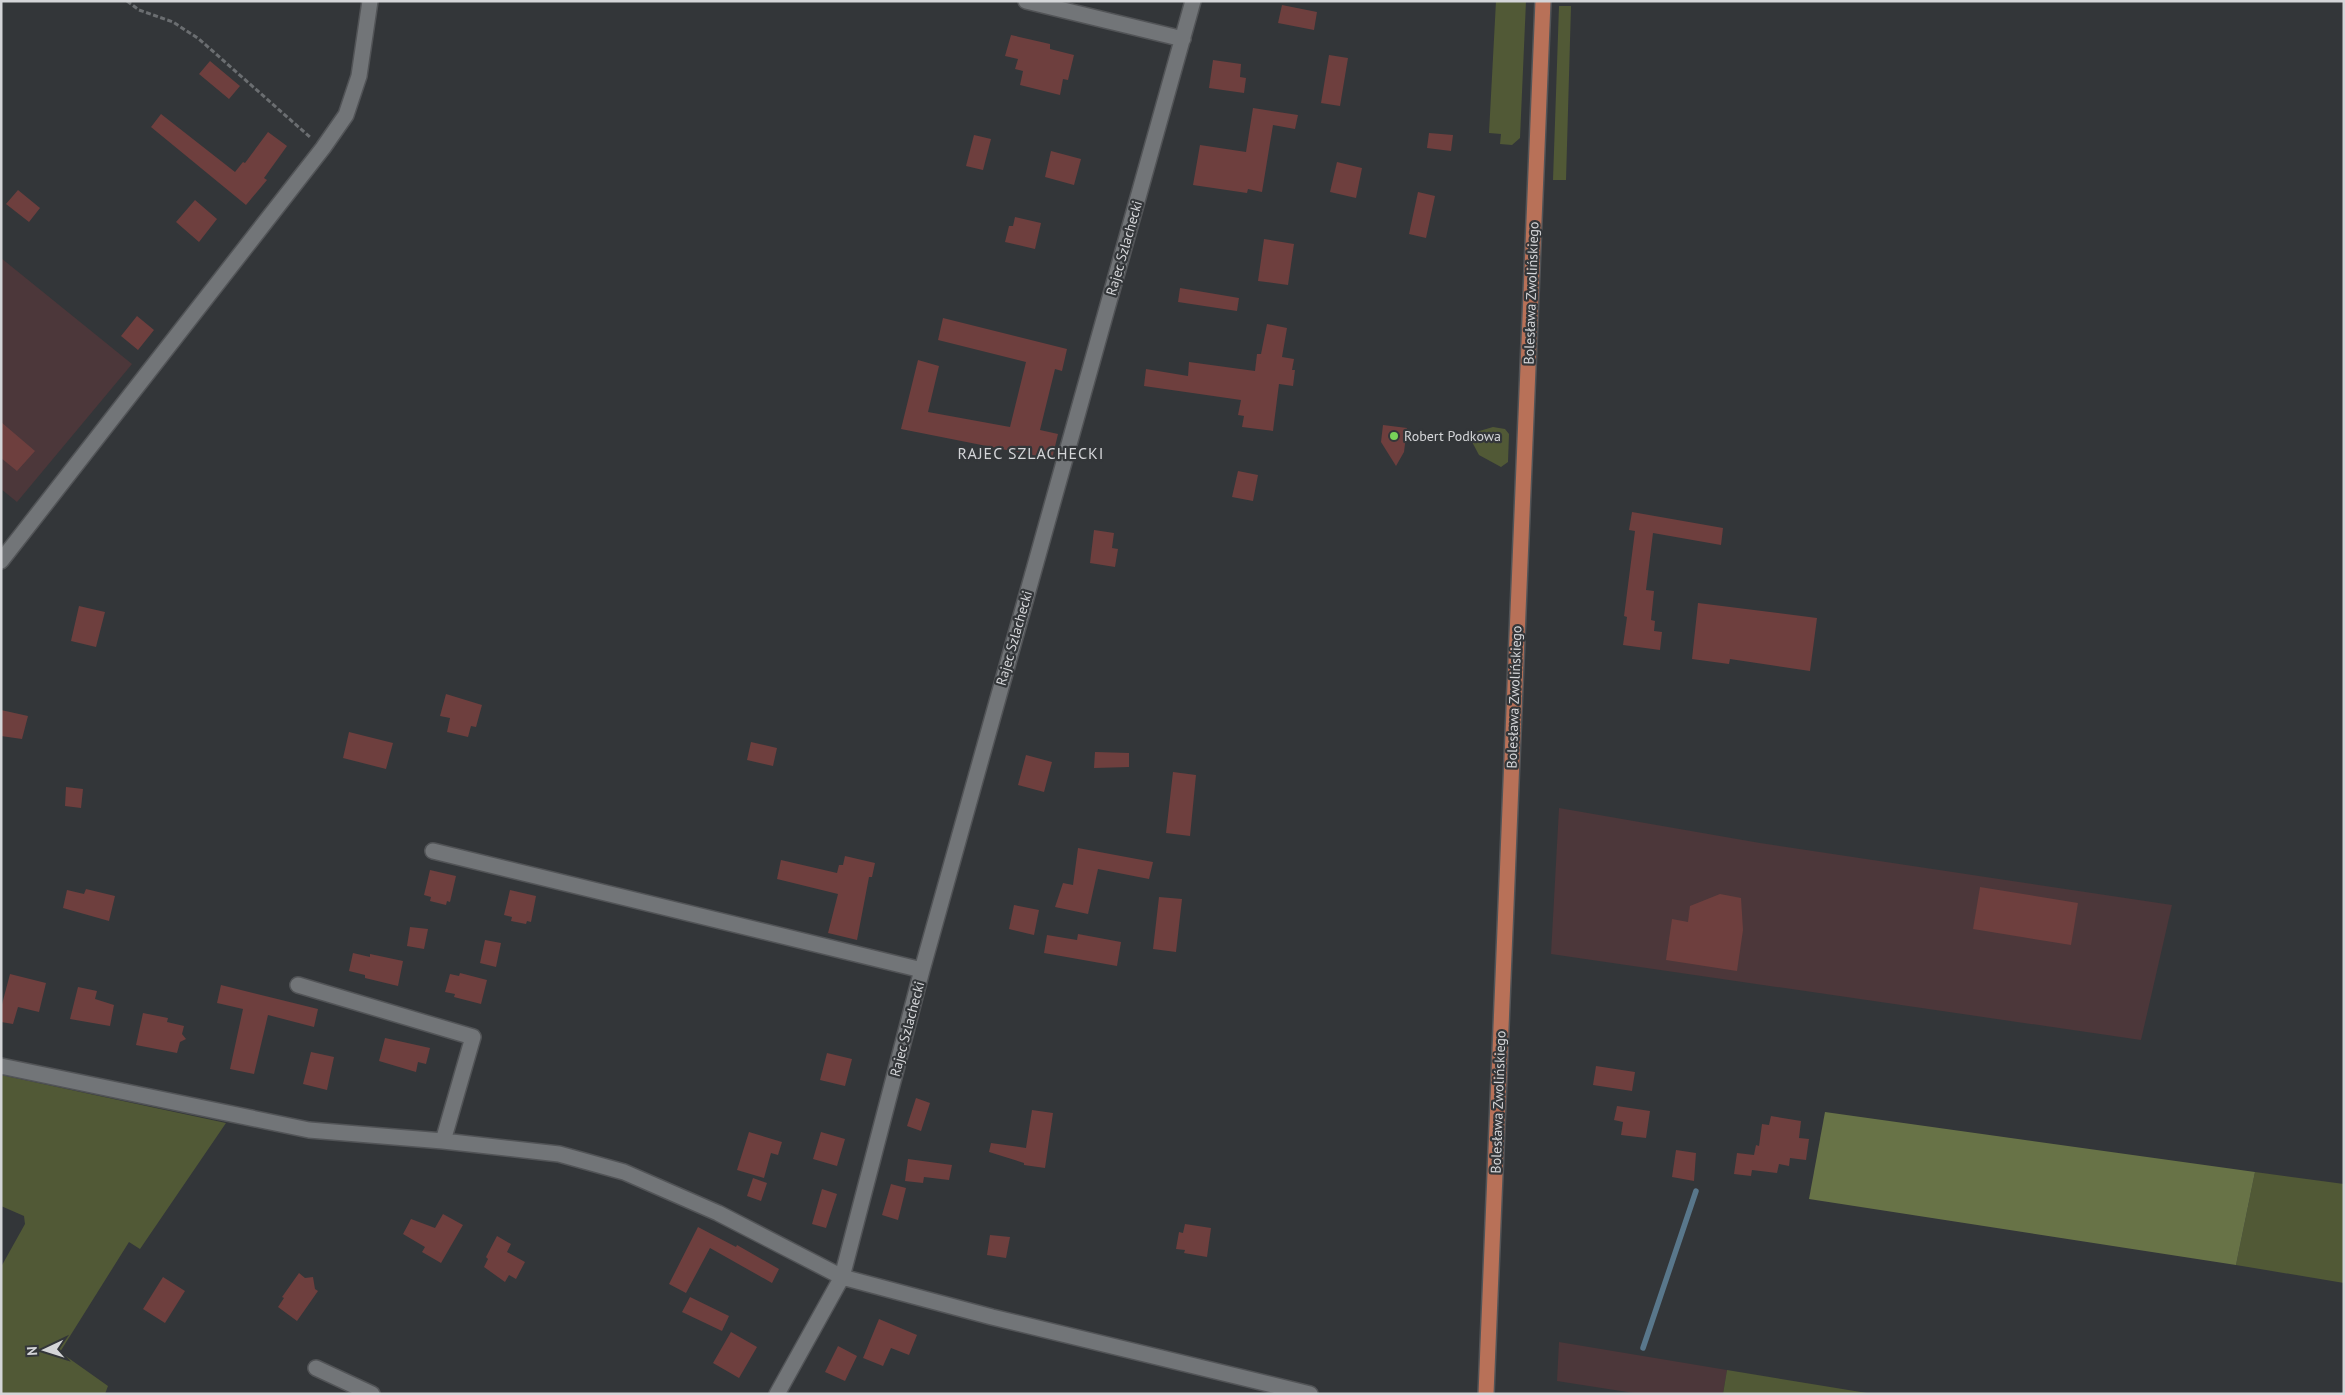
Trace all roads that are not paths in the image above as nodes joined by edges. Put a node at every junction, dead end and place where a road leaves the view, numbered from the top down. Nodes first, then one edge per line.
1 (370, 1) edge
2 (1026, 1) edge
3 (1193, 1) edge
4 (1543, 1) edge
5 (1183, 39) junction
6 (1, 561) edge
7 (433, 851) dead end
8 (922, 970) junction
9 (298, 985) dead end
10 (1, 1066) edge
11 (443, 1141) junction
12 (842, 1277) junction
13 (316, 1368) dead end
14 (372, 1394) edge
15 (777, 1394) edge
16 (1310, 1394) edge
17 (1486, 1394) edge

1 - 6 street
2 - 5 street
3 - 5 street, Rajec Szlachecki
4 - 17 main road, Bolesława Zwolińskiego
5 - 8 street, Rajec Szlachecki
7 - 8 street
8 - 12 street, Rajec Szlachecki
9 - 11 street
10 - 11 street
11 - 12 street
12 - 15 street, Rajec Szlachecki
12 - 16 street
13 - 14 street

